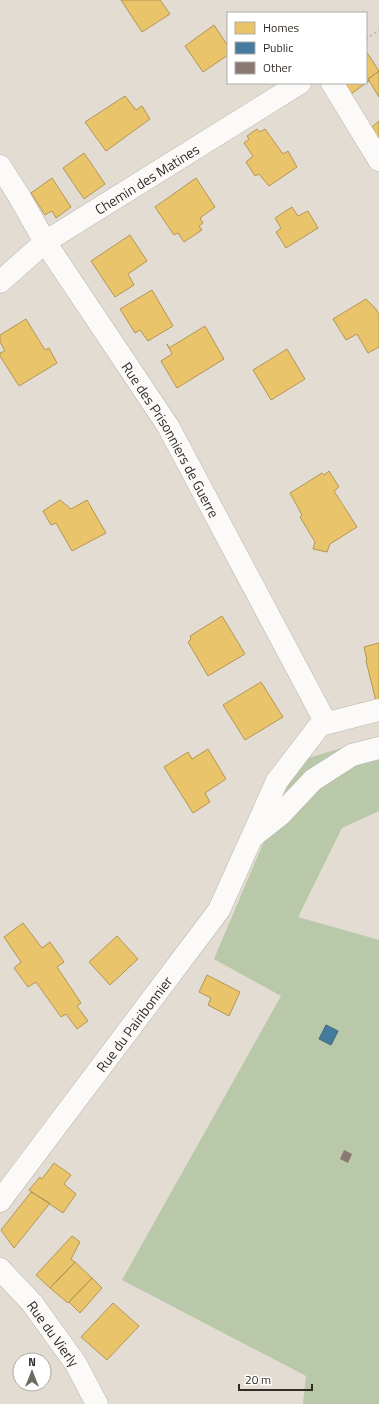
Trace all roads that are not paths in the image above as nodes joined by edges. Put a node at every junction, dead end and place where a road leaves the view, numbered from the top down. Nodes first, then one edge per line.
1 (298, 84) edge
2 (333, 84) edge
3 (379, 160) edge
4 (0, 166) edge
5 (45, 242) junction
6 (0, 282) edge
7 (379, 710) edge
8 (323, 724) junction
9 (379, 748) edge
10 (250, 838) junction
11 (0, 1201) edge
12 (0, 1269) edge
13 (97, 1404) edge

1 - 5 street, Chemin des Matines
2 - 3 street
4 - 5 street, Rue des Prisonniers de Guerre
5 - 6 street, Chemin des Matines
5 - 8 street, Rue des Prisonniers de Guerre
7 - 8 street
8 - 10 street, Rue du Pairibonnier
9 - 10 street, Rue du Pairibonnier
10 - 11 street, Rue du Pairibonnier
12 - 13 street, Rue du Vierly

